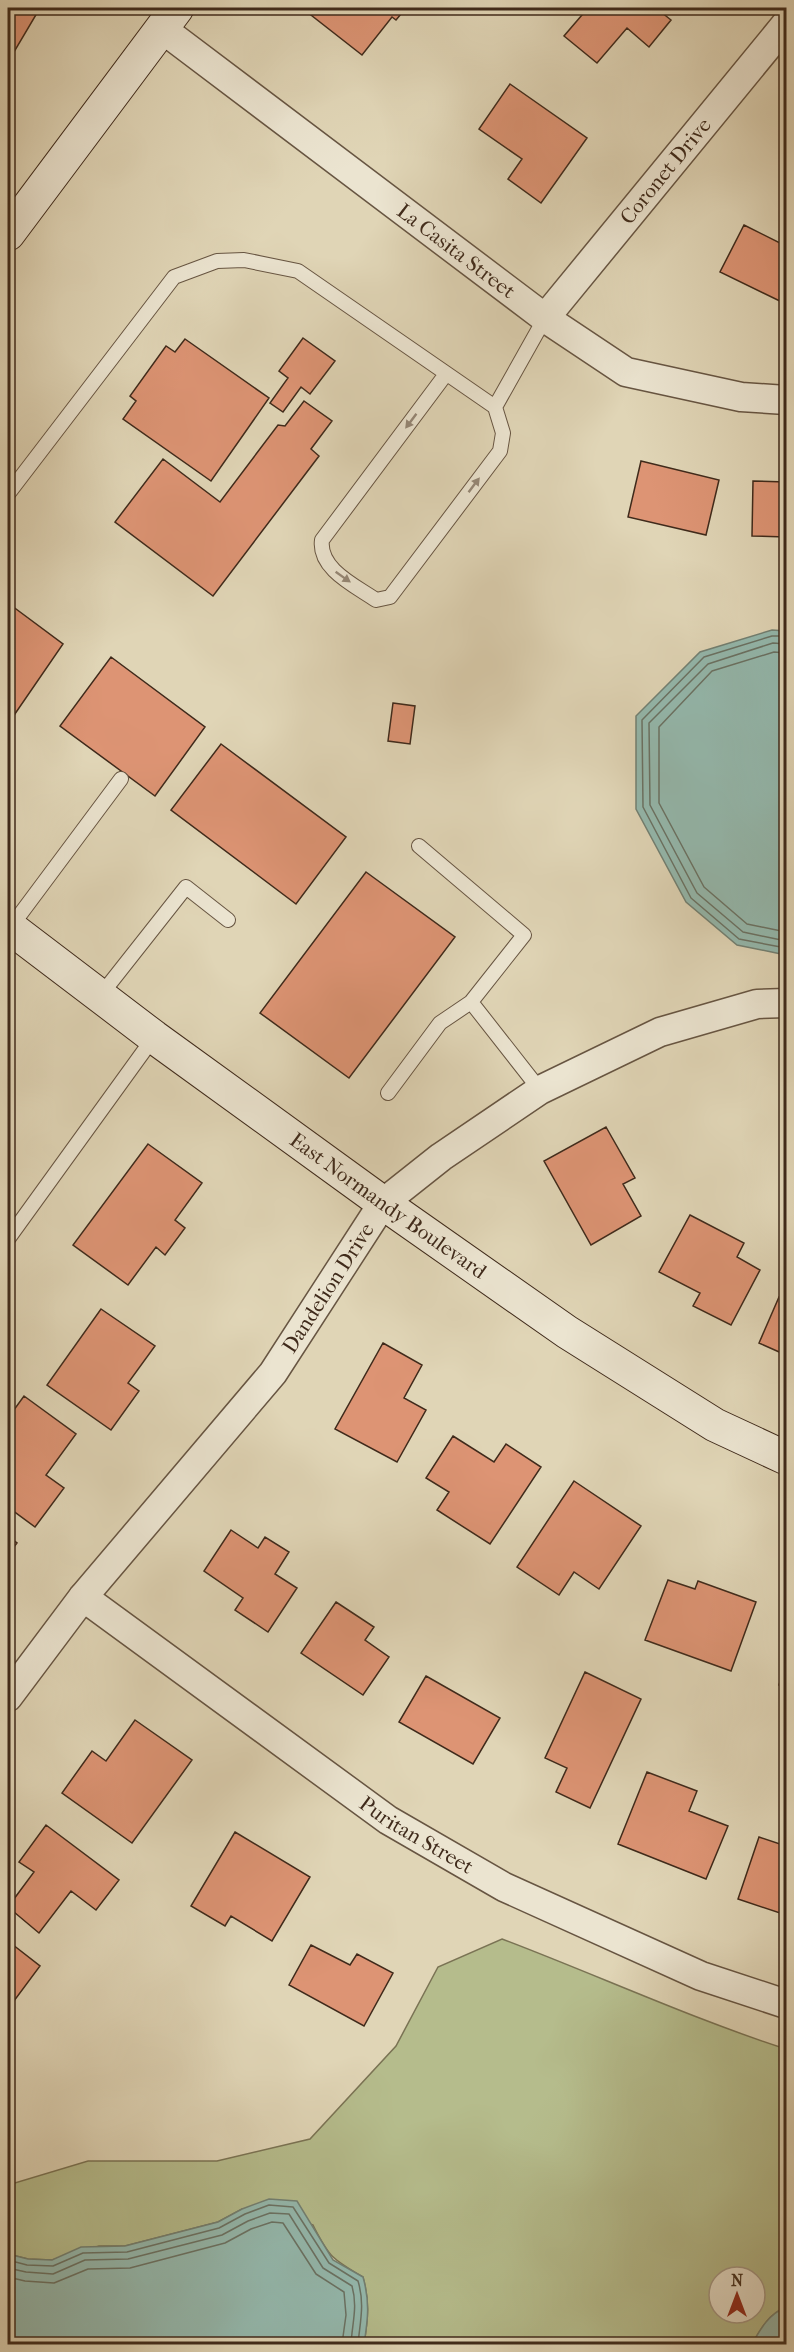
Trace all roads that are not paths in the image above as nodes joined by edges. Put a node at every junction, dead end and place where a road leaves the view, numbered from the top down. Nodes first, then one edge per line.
1 (169, 18) edge
2 (786, 24) edge
3 (8, 234) edge
4 (546, 318) junction
5 (446, 374) junction
6 (786, 400) edge
7 (495, 407) junction
8 (8, 494) edge
9 (122, 779) dead end
10 (419, 846) dead end
11 (228, 920) dead end
12 (9, 927) edge
13 (100, 996) junction
14 (471, 1002) junction
15 (786, 1003) edge
16 (154, 1037) junction
17 (540, 1090) junction
18 (388, 1094) dead end
19 (383, 1203) junction
20 (8, 1239) edge
21 (786, 1458) edge
22 (83, 1597) junction
23 (8, 1697) edge
24 (786, 2004) edge

1 - 3 street
1 - 4 street, La Casita Street
2 - 4 street, Coronet Drive
4 - 6 street, La Casita Street
4 - 7 lane
5 - 7 lane
5 -> 7 lane
5 - 8 lane
9 - 12 lane
10 - 14 lane
11 - 13 lane
12 - 13 street, East Normandy Boulevard
13 - 16 street, East Normandy Boulevard
14 - 17 lane
14 - 18 lane
15 - 17 street, Dandelion Drive
16 - 19 street, East Normandy Boulevard
16 - 20 lane
17 - 19 street, Dandelion Drive
19 - 21 street, East Normandy Boulevard
19 - 22 street, Dandelion Drive
22 - 23 street, Dandelion Drive
22 - 24 street, Puritan Street

